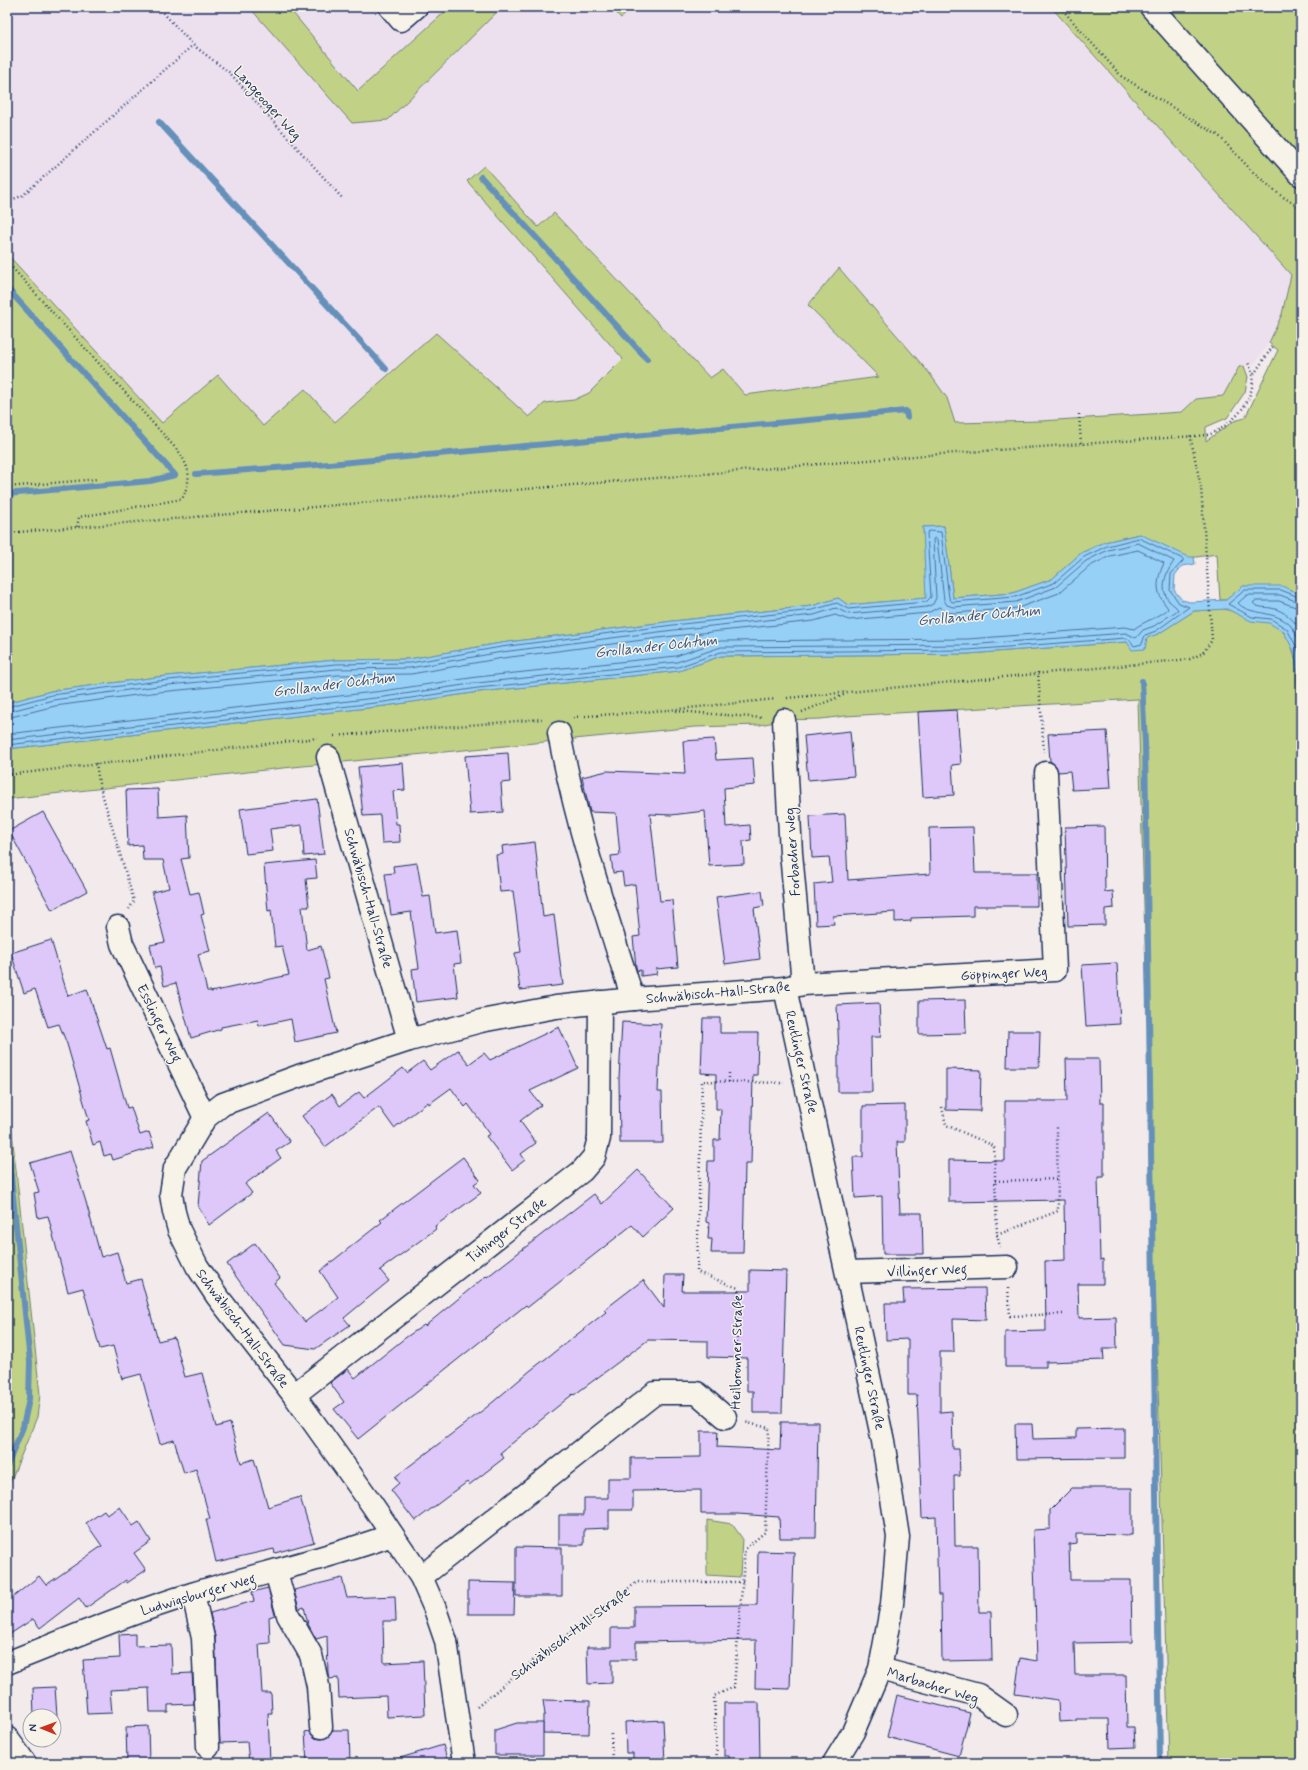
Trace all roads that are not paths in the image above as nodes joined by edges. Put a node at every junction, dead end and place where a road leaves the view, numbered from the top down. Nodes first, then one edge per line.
1 (390, 7) edge
2 (416, 7) edge
3 (1151, 7) edge
4 (1301, 175) edge
5 (784, 720) road end
6 (557, 723) road end
7 (327, 747) road end
8 (1046, 773) road end
9 (118, 927) road end
10 (794, 986) junction
11 (633, 999) junction
12 (600, 1002) junction
13 (409, 1040) junction
14 (205, 1118) junction
15 (1007, 1267) road end
16 (848, 1272) junction
17 (294, 1395) junction
18 (734, 1414) road end
19 (392, 1535) junction
20 (276, 1572) junction
21 (421, 1577) junction
22 (192, 1594) junction
23 (7, 1663) edge
24 (880, 1669) junction
25 (1006, 1715) dead end
26 (321, 1727) dead end
27 (7, 1738) edge
28 (208, 1747) dead end
29 (25, 1763) edge
30 (464, 1763) edge
31 (834, 1763) edge

1 - 2 street
3 - 4 street
5 - 10 street, Forbacher Weg
6 - 11 street, Schwäbisch-Hall-Straße
7 - 13 street, Schwäbisch-Hall-Straße
8 - 10 street, Göppinger Weg
9 - 14 street, Esslinger Weg
10 - 11 street, Schwäbisch-Hall-Straße
10 - 16 street, Reutlinger Straße
11 - 12 street, Schwäbisch-Hall-Straße
12 - 13 street, Schwäbisch-Hall-Straße
12 - 17 street, Tübinger Straße
13 - 14 street, Schwäbisch-Hall-Straße
14 - 17 street, Schwäbisch-Hall-Straße
15 - 16 street, Villinger Weg
16 - 24 street, Reutlinger Straße
17 - 19 street, Schwäbisch-Hall-Straße
18 - 21 street, Heilbronner Straße
19 - 20 street, Ludwigsburger Weg
19 - 21 street, Schwäbisch-Hall-Straße
20 - 22 street, Ludwigsburger Weg
20 - 26 street
21 - 30 street, Schwäbisch-Hall-Straße
22 - 23 street, Ludwigsburger Weg
22 - 28 street
24 - 25 street, Marbacher Weg
24 - 31 street, Reutlinger Straße
27 - 29 street

